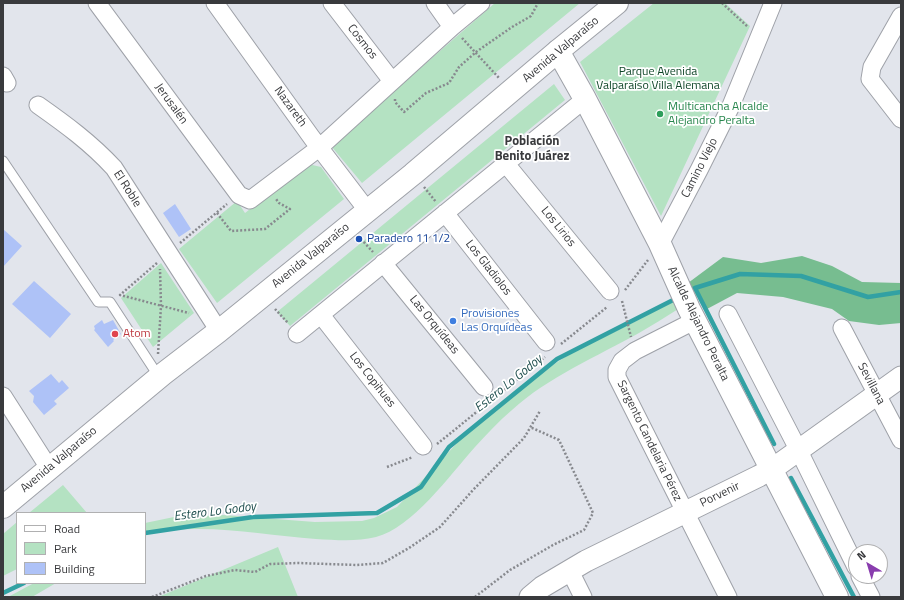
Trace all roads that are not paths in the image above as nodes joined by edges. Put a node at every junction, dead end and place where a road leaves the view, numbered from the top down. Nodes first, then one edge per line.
1 (97, 3) edge
2 (215, 3) edge
3 (332, 3) edge
4 (435, 3) edge
5 (481, 3) edge
6 (618, 3) edge
7 (773, 3) edge
8 (901, 16) edge
9 (452, 27) junction
10 (558, 51) junction
11 (392, 81) junction
12 (585, 99) junction
13 (38, 105) dead end
14 (901, 119) edge
15 (319, 148) junction
16 (3, 161) edge
17 (506, 164) junction
18 (367, 210) junction
19 (445, 213) junction
20 (660, 244) junction
21 (383, 263) junction
22 (613, 297) road end
23 (692, 314) junction
24 (728, 314) dead end
25 (321, 315) junction
26 (213, 323) junction
27 (842, 328) dead end
28 (297, 334) road end
29 (551, 348) road end
30 (901, 377) edge
31 (159, 378) junction
32 (484, 388) dead end
33 (876, 395) junction
34 (3, 396) edge
35 (901, 440) edge
36 (424, 450) road end
37 (799, 451) junction
38 (49, 468) junction
39 (771, 469) junction
40 (3, 507) edge
41 (684, 512) junction
42 (848, 551) edge
43 (570, 571) junction
44 (864, 584) edge
45 (530, 597) edge
46 (583, 597) edge
47 (728, 597) edge
48 (838, 597) edge
49 (871, 597) edge

1 - 15 street, Jerusalén
2 - 15 street, Nazareth
3 - 11 street, Cosmos
4 - 9 street
5 - 9 street
6 - 10 main road, Avenida Valparaíso
7 - 20 street, Camino Viejo
8 - 14 street
9 - 11 street
10 - 12 main road, Alcalde Alejandro Peralta
10 - 18 main road, Avenida Valparaíso
11 - 15 street
12 - 17 street
12 - 20 main road, Alcalde Alejandro Peralta
13 - 26 street, El Roble
15 - 18 street, Nazareth
16 - 31 lane
17 - 19 street
17 - 22 street, Los Lirios
18 - 26 main road, Avenida Valparaíso
19 - 21 street
19 - 29 street, Los Gladiolos
20 - 23 main road, Alcalde Alejandro Peralta
21 - 25 street
21 - 32 street, Las Orquídeas
23 - 39 main road, Alcalde Alejandro Peralta
23 - 41 street, Sargento Candelaria Pérez
24 - 37 street
25 - 28 street
25 - 36 street, Los Copihues
26 - 31 main road, Avenida Valparaíso
27 - 33 street, Sevillana
30 - 33 street, Porvenir
31 - 38 main road, Avenida Valparaíso
33 - 35 street, Sevillana
33 - 37 street, Porvenir
34 - 38 street
37 - 39 street, Porvenir
37 - 42 street
38 - 40 main road, Avenida Valparaíso
39 - 41 street, Porvenir
39 - 48 main road, Alcalde Alejandro Peralta
41 - 43 street, Porvenir
41 - 47 street, Sargento Candelaria Pérez
43 - 45 street, Porvenir
43 - 46 street
44 - 49 street

